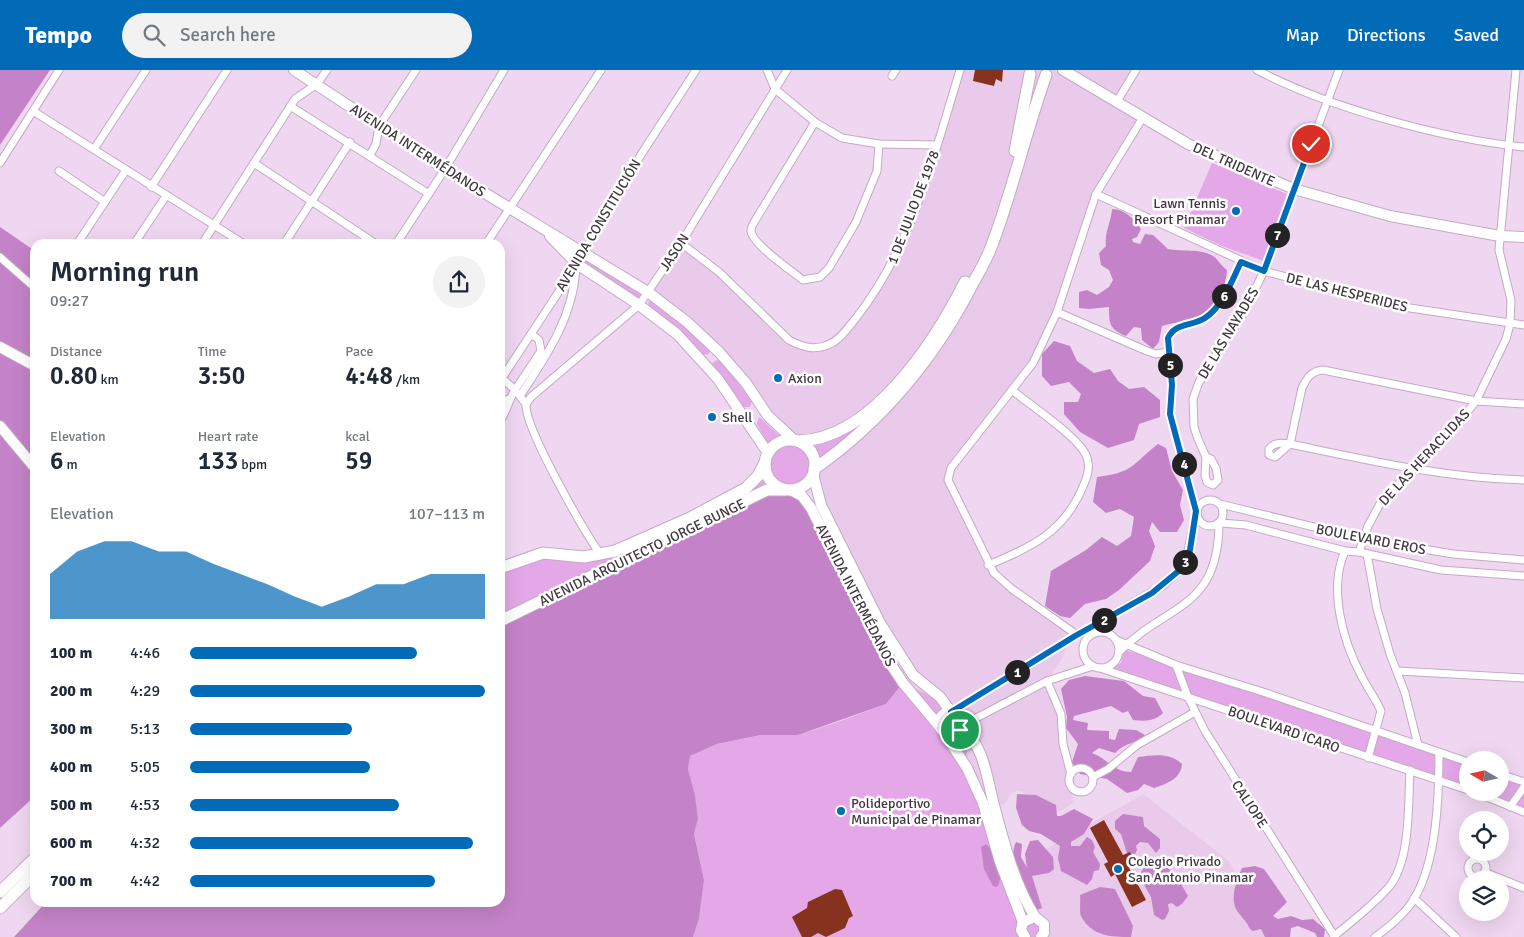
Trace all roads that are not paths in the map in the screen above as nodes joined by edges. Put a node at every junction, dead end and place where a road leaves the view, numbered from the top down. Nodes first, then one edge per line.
1 (59, 70) edge
2 (146, 70) edge
3 (227, 70) edge
4 (294, 70) edge
5 (327, 70) edge
6 (416, 70) edge
7 (504, 70) edge
8 (601, 70) edge
9 (696, 70) edge
10 (767, 70) edge
11 (787, 70) edge
12 (960, 70) edge
13 (1063, 70) edge
14 (1136, 70) edge
15 (1257, 70) edge
16 (1338, 70) edge
17 (1516, 70) edge
18 (1028, 72) edge
19 (1048, 72) edge
20 (1076, 78) junction
21 (316, 84) junction
22 (775, 89) junction
23 (1328, 100) junction
24 (1116, 102) junction
25 (290, 106) junction
26 (33, 111) junction
27 (1142, 118) junction
28 (815, 122) junction
29 (379, 126) junction
30 (350, 142) junction
31 (879, 144) junction
32 (937, 145) junction
33 (1508, 145) junction
34 (1524, 147) edge
35 (94, 149) junction
36 (370, 155) junction
37 (0, 163) edge
38 (254, 163) junction
39 (445, 169) junction
40 (126, 170) junction
41 (60, 171) dead end
42 (151, 187) junction
43 (1294, 189) junction
44 (428, 194) junction
45 (1096, 194) junction
46 (166, 196) junction
47 (105, 202) junction
48 (311, 202) junction
49 (509, 207) junction
50 (214, 225) junction
51 (542, 228) junction
52 (1500, 236) junction
53 (1524, 237) edge
54 (80, 239) edge
55 (137, 239) edge
56 (205, 239) edge
57 (236, 239) edge
58 (287, 239) edge
59 (368, 239) edge
60 (399, 239) edge
61 (489, 239) edge
62 (680, 243) junction
63 (584, 252) junction
64 (0, 257) edge
65 (1241, 262) junction
66 (576, 264) junction
67 (1264, 271) junction
68 (30, 284) edge
69 (648, 292) junction
70 (639, 305) junction
71 (1057, 312) junction
72 (1510, 324) junction
73 (1524, 325) edge
74 (531, 334) junction
75 (0, 347) edge
76 (719, 352) junction
77 (1168, 352) junction
78 (30, 363) edge
79 (705, 364) junction
80 (505, 374) edge
81 (505, 383) edge
82 (514, 390) junction
83 (1012, 390) junction
84 (520, 396) junction
85 (509, 399) junction
86 (505, 400) edge
87 (1476, 401) junction
88 (526, 404) junction
89 (1524, 404) edge
90 (762, 408) junction
91 (505, 413) edge
92 (747, 420) junction
93 (0, 426) edge
94 (796, 441) junction
95 (768, 453) junction
96 (1206, 456) dead end
97 (30, 462) edge
98 (764, 464) junction
99 (1414, 467) junction
100 (814, 472) junction
101 (1524, 480) edge
102 (788, 490) junction
103 (1220, 504) junction
104 (1196, 513) junction
105 (1220, 524) junction
106 (1363, 539) junction
107 (1345, 551) junction
108 (1359, 552) junction
109 (1367, 554) junction
110 (601, 556) junction
111 (1524, 560) edge
112 (988, 565) junction
113 (505, 566) edge
114 (1524, 576) edge
115 (505, 619) edge
116 (1095, 634) junction
117 (1077, 635) junction
118 (1116, 640) junction
119 (1126, 645) junction
120 (1119, 652) junction
121 (1084, 653) junction
122 (1176, 664) junction
123 (1096, 667) junction
124 (1398, 671) junction
125 (1524, 678) edge
126 (1047, 681) junction
127 (1188, 697) junction
128 (951, 712) junction
129 (1195, 712) junction
130 (961, 726) junction
131 (942, 730) junction
132 (1376, 731) junction
133 (1418, 745) junction
134 (1439, 752) junction
135 (1368, 758) junction
136 (1459, 759) edge
137 (1410, 770) junction
138 (1071, 774) junction
139 (1093, 777) junction
140 (1509, 777) edge
141 (1439, 779) junction
142 (1524, 782) edge
143 (1459, 787) edge
144 (1524, 787) edge
145 (1496, 801) edge
146 (1510, 807) junction
147 (1524, 812) edge
148 (30, 863) edge
149 (30, 878) edge
150 (1509, 882) edge
151 (1524, 888) edge
152 (0, 892) edge
153 (1414, 898) junction
154 (0, 908) edge
155 (1034, 917) junction
156 (1023, 922) junction
157 (1044, 936) edge
158 (1334, 936) edge
159 (1024, 937) edge
160 (1375, 937) edge
161 (1456, 937) edge

1 - 26 street
2 - 35 street
3 - 42 street
4 - 21 main road, AVENIDA INTERMÉDANOS
5 - 21 street
6 - 29 street
7 - 39 street
8 - 49 street
9 - 63 street, AVENIDA CONSTITUCIÓN
10 - 22 street
11 - 22 street, JASON
12 - 32 street, 1 DE JULIO DE 1978
13 - 20 main road, DEL TRIDENTE
14 - 24 street
15 - 23 street
16 - 23 street, DE LAS NAYADES
17 - 33 street, DE LAS HERACLIDAS
18 - 19 main road
18 - 94 main road
19 - 20 main road, DEL TRIDENTE
19 - 100 main road
20 - 24 main road, DEL TRIDENTE
21 - 25 street
21 - 29 main road, AVENIDA INTERMÉDANOS
22 - 28 street
22 - 62 street, JASON
23 - 33 street
23 - 43 street, DE LAS NAYADES
24 - 27 main road, DEL TRIDENTE
25 - 30 street
25 - 38 street
26 - 35 street
26 - 37 street
27 - 43 main road, DEL TRIDENTE
27 - 45 street
28 - 31 street
28 - 31 street
29 - 36 street
29 - 39 main road, AVENIDA INTERMÉDANOS
30 - 36 street
30 - 48 street
31 - 32 street
32 - 62 street, 1 DE JULIO DE 1978
33 - 34 street
33 - 52 street, DE LAS HERACLIDAS
35 - 40 street
36 - 44 street
38 - 48 street
38 - 50 street
39 - 44 street
39 - 49 main road, AVENIDA INTERMÉDANOS
40 - 42 street
40 - 47 street
41 - 47 street
42 - 46 street
43 - 52 main road, DEL TRIDENTE
43 - 67 street, DE LAS NAYADES
44 - 60 street
45 - 65 street, DE LAS HESPERIDES
45 - 71 street
46 - 50 street
46 - 55 street
47 - 54 street
48 - 58 street
48 - 59 street
49 - 51 main road, AVENIDA INTERMÉDANOS
49 - 61 street
50 - 56 street
50 - 57 street
51 - 63 main road, AVENIDA INTERMÉDANOS
51 - 66 main road, AVENIDA INTERMÉDANOS
52 - 53 main road, DEL TRIDENTE
52 - 72 street, DE LAS HERACLIDAS
62 - 69 street, JASON
63 - 66 street, AVENIDA CONSTITUCIÓN
63 - 69 main road, AVENIDA INTERMÉDANOS
64 - 68 street
65 - 67 street, DE LAS HESPERIDES
65 - 77 street, DE LAS NAYADES
66 - 70 main road, AVENIDA INTERMÉDANOS
66 - 74 street, AVENIDA CONSTITUCIÓN
66 - 84 street
67 - 72 street, DE LAS HESPERIDES
67 - 96 street, DE LAS NAYADES
69 - 70 street, JASON
69 - 76 main road, AVENIDA INTERMÉDANOS
70 - 79 main road, AVENIDA INTERMÉDANOS
70 - 88 street, JASON
71 - 77 street
71 - 83 street
72 - 73 street, DE LAS HESPERIDES
72 - 87 street, DE LAS HERACLIDAS
74 - 80 street, AVENIDA CONSTITUCIÓN
74 - 82 street
75 - 78 main road
76 - 79 main road
76 - 90 main road, AVENIDA INTERMÉDANOS
77 - 104 street, DE LAS NAYADES
79 - 92 main road, AVENIDA INTERMÉDANOS
81 - 82 street
82 - 84 street
82 - 85 street
83 - 112 street
83 - 112 street
84 - 88 street
85 - 86 street
85 - 91 street
87 - 89 street
87 - 99 street, DE LAS HERACLIDAS
87 - 99 street
88 - 110 street
90 - 92 main road
90 - 94 main road, AVENIDA INTERMÉDANOS
92 - 95 main road, AVENIDA INTERMÉDANOS
93 - 97 main road
94 - 95 main road
94 - 100 main road
95 - 98 main road
98 - 102 main road
98 - 110 main road, AVENIDA ARQUITECTO JORGE BUNGE
99 - 101 street
99 - 106 street, DE LAS HERACLIDAS
100 - 102 main road
100 - 128 main road
102 - 115 main road, AVENIDA ARQUITECTO JORGE BUNGE
102 - 131 main road, AVENIDA INTERMÉDANOS
103 - 104 street
103 - 105 street
103 - 106 street, BOULEVARD EROS
104 - 105 street
104 - 117 street, DE LAS NAYADES
105 - 107 street, BOULEVARD EROS
105 - 119 street
106 - 108 street, DE LAS HERACLIDAS
106 - 111 street, BOULEVARD EROS
107 - 108 street, BOULEVARD EROS
107 - 132 street
108 - 109 street, BOULEVARD EROS
109 - 114 street, BOULEVARD EROS
109 - 124 street
110 - 113 main road, AVENIDA ARQUITECTO JORGE BUNGE
112 - 117 street
116 - 117 street
116 - 118 street
116 - 121 street
117 - 121 street
117 - 128 street, DE LAS NAYADES
118 - 119 street, BOULEVARD ICARO
118 - 120 street
119 - 120 street
119 - 122 street, BOULEVARD ICARO
120 - 123 street
121 - 123 street
122 - 127 street, CALIOPE
122 - 132 street, BOULEVARD ICARO
123 - 126 street
123 - 127 street, BOULEVARD ICARO
124 - 125 street
124 - 133 street
126 - 130 street
126 - 138 street
127 - 129 street, CALIOPE
127 - 135 street, BOULEVARD ICARO
128 - 130 main road
128 - 131 main road
129 - 139 street
129 - 158 street, CALIOPE
130 - 131 main road
130 - 155 main road
131 - 156 main road, AVENIDA INTERMÉDANOS
132 - 133 street, BOULEVARD ICARO
132 - 135 street
133 - 134 street, BOULEVARD ICARO
134 - 136 street, BOULEVARD ICARO
134 - 141 street
135 - 137 street, BOULEVARD ICARO
137 - 141 street, BOULEVARD ICARO
137 - 158 street
138 - 139 street
138 - 139 street
140 - 142 street
141 - 143 street, BOULEVARD ICARO
141 - 153 street
144 - 146 street
145 - 146 street
146 - 147 street
148 - 152 main road
149 - 154 main road
150 - 151 street
153 - 160 street
153 - 161 street
155 - 156 main road
155 - 157 main road
156 - 159 main road, AVENIDA INTERMÉDANOS

